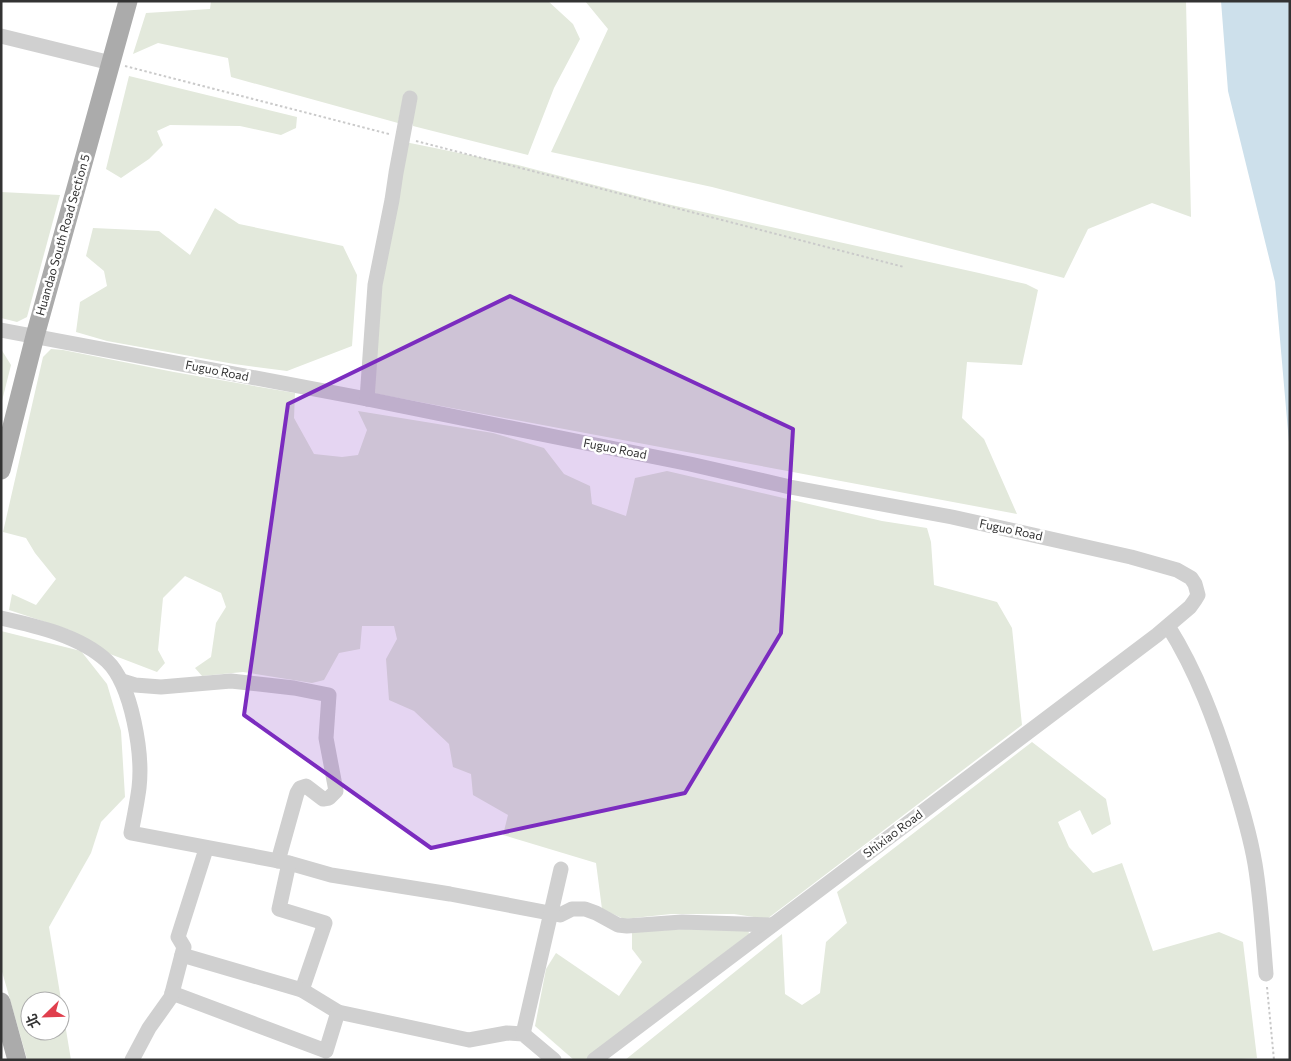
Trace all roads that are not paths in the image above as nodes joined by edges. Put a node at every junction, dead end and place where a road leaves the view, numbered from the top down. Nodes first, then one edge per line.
1 (128, 1) edge
2 (1, 36) edge
3 (111, 63) junction
4 (410, 98) dead end
5 (1, 330) edge
6 (35, 336) junction
7 (367, 399) junction
8 (1, 470) edge
9 (1190, 607) joint
10 (1, 618) edge
11 (1168, 626) junction
12 (122, 681) junction
13 (206, 849) junction
14 (284, 862) junction
15 (561, 869) dead end
16 (551, 912) junction
17 (772, 925) junction
18 (182, 954) junction
19 (1266, 974) road end
20 (302, 990) junction
21 (172, 993) junction
22 (1, 1002) edge
23 (338, 1012) junction
24 (523, 1034) junction
25 (324, 1055) edge
26 (17, 1060) edge
27 (132, 1060) edge
28 (554, 1060) edge
29 (594, 1060) edge

1 - 3 main road, Huandao South Road Section 5
2 - 3 street
3 - 6 main road, Huandao South Road Section 5
4 - 7 street
5 - 6 street, Fuguo Road
6 - 7 street, Fuguo Road
6 - 8 main road, Huandao South Road Section 5
7 - 9 street, Fuguo Road
9 - 11 street, Shixiao Road
10 - 12 street
11 - 17 street, Shixiao Road
11 - 19 street
12 - 13 street
12 - 14 street
13 - 14 street
13 - 18 street
14 - 16 street
14 - 20 street
15 - 16 street
16 - 17 street
16 - 24 street
17 - 29 street, Shixiao Road
18 - 20 street
18 - 21 street
20 - 23 street
21 - 25 street
21 - 27 street
22 - 26 main road
23 - 24 street
23 - 25 street
24 - 28 street

